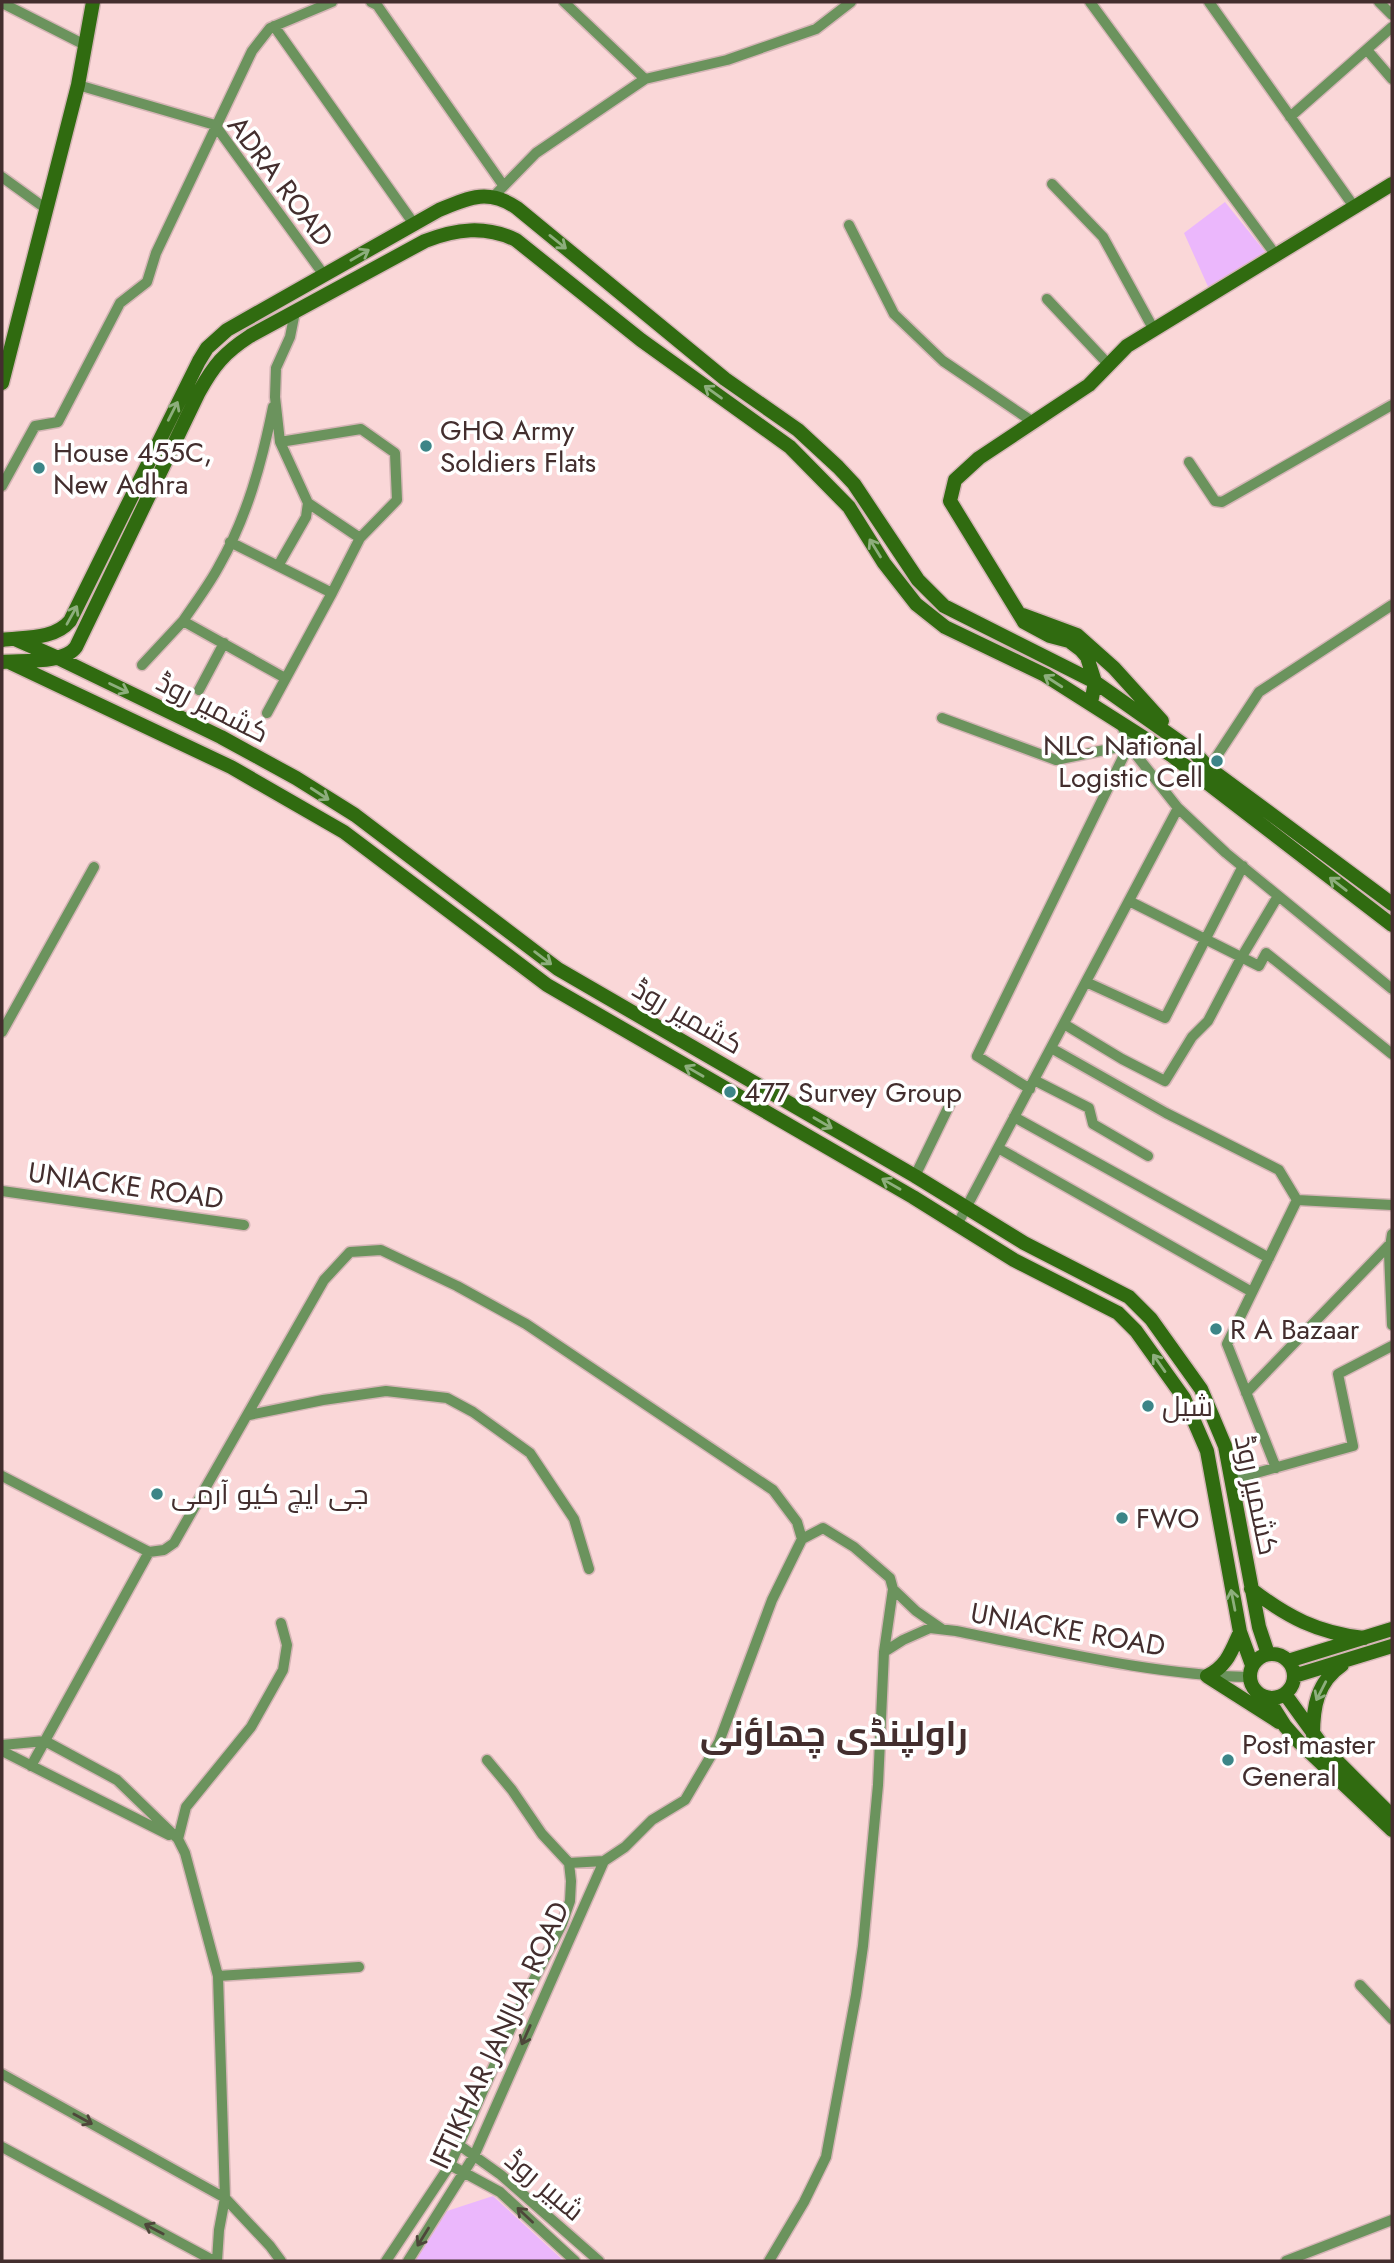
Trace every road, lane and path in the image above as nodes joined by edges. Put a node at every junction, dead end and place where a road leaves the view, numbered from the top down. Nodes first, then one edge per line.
1 (93, 2) edge
2 (332, 2) edge
3 (371, 2) edge
4 (564, 2) edge
5 (851, 2) edge
6 (1090, 2) edge
7 (1209, 2) edge
8 (1379, 2) edge
9 (2, 3) edge
10 (1392, 15) edge
11 (274, 26) junction
12 (1392, 27) edge
13 (85, 45) junction
14 (1367, 50) junction
15 (645, 79) junction
16 (1392, 79) edge
17 (78, 85) junction
18 (1290, 117) junction
19 (215, 125) junction
20 (2, 177) edge
21 (1052, 184) dead end
22 (1392, 184) edge
23 (503, 185) junction
24 (493, 197) junction
25 (45, 208) junction
26 (1355, 208) junction
27 (414, 224) junction
28 (849, 225) dead end
29 (1275, 254) junction
30 (324, 275) junction
31 (1047, 299) dead end
32 (295, 312) junction
33 (1154, 330) junction
34 (1109, 365) junction
35 (2, 383) edge
36 (275, 397) junction
37 (1392, 404) edge
38 (1033, 422) junction
39 (280, 442) junction
40 (1189, 462) dead end
41 (2, 486) edge
42 (307, 503) junction
43 (360, 538) junction
44 (230, 542) junction
45 (278, 566) junction
46 (332, 593) junction
47 (1392, 606) edge
48 (1018, 613) junction
49 (183, 621) junction
50 (5, 637) edge
51 (224, 643) junction
52 (58, 658) junction
53 (4, 660) edge
54 (142, 665) dead end
55 (285, 678) junction
56 (1095, 682) junction
57 (200, 690) dead end
58 (1091, 703) junction
59 (267, 713) dead end
60 (942, 718) dead end
61 (1120, 722) junction
62 (1129, 745) junction
63 (1194, 752) junction
64 (1209, 768) junction
65 (296, 778) junction
66 (284, 797) junction
67 (1178, 808) junction
68 (402, 851) junction
69 (390, 866) junction
70 (1243, 866) junction
71 (94, 867) dead end
72 (1278, 896) junction
73 (1129, 901) junction
74 (1392, 904) edge
75 (1392, 925) edge
76 (513, 935) junction
77 (1205, 939) junction
78 (501, 950) junction
79 (1241, 957) junction
80 (1086, 982) junction
81 (1392, 989) edge
82 (1064, 1024) junction
83 (2, 1032) edge
84 (1051, 1048) junction
85 (1392, 1054) edge
86 (1032, 1084) junction
87 (762, 1087) junction
88 (752, 1104) junction
89 (950, 1104) dead end
90 (798, 1108) junction
91 (1014, 1117) junction
92 (788, 1125) junction
93 (998, 1148) junction
94 (1148, 1156) dead end
95 (919, 1178) junction
96 (2, 1191) edge
97 (913, 1197) junction
98 (1297, 1200) junction
99 (1392, 1205) edge
100 (966, 1208) junction
101 (957, 1224) junction
102 (244, 1225) dead end
103 (1391, 1239) edge
104 (1269, 1258) junction
105 (1252, 1292) junction
106 (1392, 1325) edge
107 (1392, 1346) edge
108 (1246, 1393) junction
109 (249, 1415) junction
110 (1276, 1468) junction
111 (2, 1476) edge
112 (1231, 1480) junction
113 (802, 1539) junction
114 (149, 1552) junction
115 (589, 1569) dead end
116 (893, 1589) junction
117 (1251, 1589) junction
118 (281, 1623) dead end
119 (1392, 1629) edge
120 (943, 1630) junction
121 (1240, 1632) junction
122 (1364, 1638) junction
123 (1392, 1646) edge
124 (884, 1652) junction
125 (1268, 1654) junction
126 (1352, 1659) junction
127 (1289, 1661) junction
128 (1251, 1671) junction
129 (1207, 1676) junction
130 (1294, 1676) junction
131 (1285, 1694) junction
132 (1268, 1699) junction
133 (1285, 1726) junction
134 (1313, 1735) junction
135 (45, 1741) junction
136 (2, 1745) edge
137 (2, 1751) edge
138 (487, 1760) dead end
139 (32, 1766) junction
140 (1392, 1816) edge
141 (1392, 1830) edge
142 (178, 1839) junction
143 (604, 1861) junction
144 (569, 1863) junction
145 (359, 1967) dead end
146 (218, 1976) junction
147 (1360, 1985) dead end
148 (1392, 2019) edge
149 (2, 2074) edge
150 (459, 2145) junction
151 (2, 2147) edge
152 (474, 2156) junction
153 (450, 2165) junction
154 (464, 2172) junction
155 (225, 2198) junction
156 (1392, 2220) edge
157 (216, 2261) edge
158 (281, 2261) edge
159 (386, 2261) edge
160 (408, 2261) edge
161 (575, 2261) edge
162 (599, 2261) edge
163 (769, 2261) edge
164 (1286, 2261) edge

1 - 13 street
2 - 11 street
3 - 23 street
4 - 15 street
5 - 15 street
6 - 29 street
7 - 18 street
8 - 10 street
9 - 13 street
11 - 19 street
11 - 27 street
12 - 14 street
13 - 17 street
14 - 16 street
14 - 18 street
15 - 23 street
17 - 19 street, ADRA ROAD
17 - 25 street
18 - 26 street
19 - 30 street, ADRA ROAD
19 - 41 street
20 - 25 street
21 - 33 street
22 - 26 street
23 - 24 street
24 - 27 street
24 -> 56 street
25 - 35 street
26 - 29 street
30 -> 27 street
28 - 38 street
29 - 33 street
50 -> 30 street
31 - 34 street
32 - 36 street
32 - 52 street
58 -> 32 street
33 - 34 street
34 - 38 street
36 - 39 street
36 - 44 street
37 - 40 street
38 - 48 street
39 - 42 street
39 - 43 street
42 - 43 street
42 - 45 street
43 - 46 street
44 - 45 street
44 - 49 street
45 - 46 street
46 - 55 street
47 - 64 street
48 - 56 street
48 - 63 street
49 - 51 street
49 - 54 street
50 - 52 street, کشمیر روڈ
51 - 55 street
51 - 57 street
52 - 53 street
52 -> 65 street, کشمیر روڈ
53 - 66 street, کشمیر روڈ
55 - 59 street
56 - 58 street
56 - 63 street
58 - 61 street
60 - 62 street
61 - 62 street
75 -> 61 street
62 - 67 street
62 - 86 street
63 - 64 street
64 - 74 street
65 - 66 street
65 -> 68 street, کشمیر روڈ
66 - 69 street, کشمیر روڈ
67 - 70 street
67 - 73 street
68 - 69 street
68 - 76 street, کشمیر روڈ
69 - 78 street, کشمیر روڈ
70 - 72 street
70 - 77 street
71 - 83 street
72 - 79 street
72 - 81 street
73 - 77 street
73 - 80 street
76 - 78 street
76 -> 87 street, کشمیر روڈ
77 - 79 street
77 - 80 street
88 -> 78 street, کشمیر روڈ
79 - 82 street
79 - 85 street
80 - 82 street
82 - 84 street
84 - 86 street
84 - 98 street
86 - 91 street
86 - 94 street
87 - 88 street
87 - 90 street, کشمیر روڈ
88 - 92 street, کشمیر روڈ
89 - 95 street
90 - 92 street
90 -> 95 street, کشمیر روڈ
91 - 93 street
91 - 104 street
97 -> 92 street, کشمیر روڈ
93 - 100 street
93 - 105 street
95 - 97 street
95 - 100 street, کشمیر روڈ
96 - 102 street, UNIACKE ROAD
97 - 101 street, کشمیر روڈ
98 - 99 street
98 - 104 street
100 - 101 street
100 - 112 street, کشمیر روڈ
121 -> 101 street, کشمیر روڈ
103 - 106 street
103 - 108 street
104 - 105 street
105 - 108 street
107 - 110 street
108 - 110 street
109 - 113 street
109 - 114 street
109 - 115 street
110 - 112 street
111 - 114 street
112 - 117 street, کشمیر روڈ
113 - 116 street
113 - 143 street
114 - 135 street
116 - 120 street
116 - 124 street
117 - 122 street
117 - 125 street, کشمیر روڈ
118 - 142 street
119 - 122 street
120 - 124 street, UNIACKE ROAD
120 - 129 street, UNIACKE ROAD
121 - 128 street, کشمیر روڈ
121 - 129 street
122 - 127 street
123 - 126 street
124 - 163 street
125 - 127 street
125 - 128 street
126 - 130 street
126 -> 134 street
127 - 130 street
128 - 129 street, UNIACKE ROAD
128 - 132 street
129 - 133 street
130 - 131 street
131 - 132 street
131 - 134 street
132 - 133 street
133 - 141 street
134 - 140 street
135 - 136 street
135 - 139 street
135 - 142 street
137 - 139 street
138 - 144 street
139 - 142 street
142 - 146 street
143 - 144 street
143 -> 152 street, IFTIKHAR JANJUA ROAD
144 - 150 street, IFTIKHAR JANJUA ROAD
145 - 146 street
146 - 155 street
147 - 148 street
149 -> 155 street
150 - 152 street, شبیر روڈ
150 - 153 street, IFTIKHAR JANJUA ROAD
157 -> 151 street
152 - 154 street, IFTIKHAR JANJUA ROAD
152 - 162 street, شبیر روڈ
153 - 154 street, شبیر روڈ
153 - 159 street, IFTIKHAR JANJUA ROAD
154 -> 160 street, IFTIKHAR JANJUA ROAD
161 -> 154 street, شبیر روڈ
155 - 157 street
155 - 158 street
156 - 164 street

